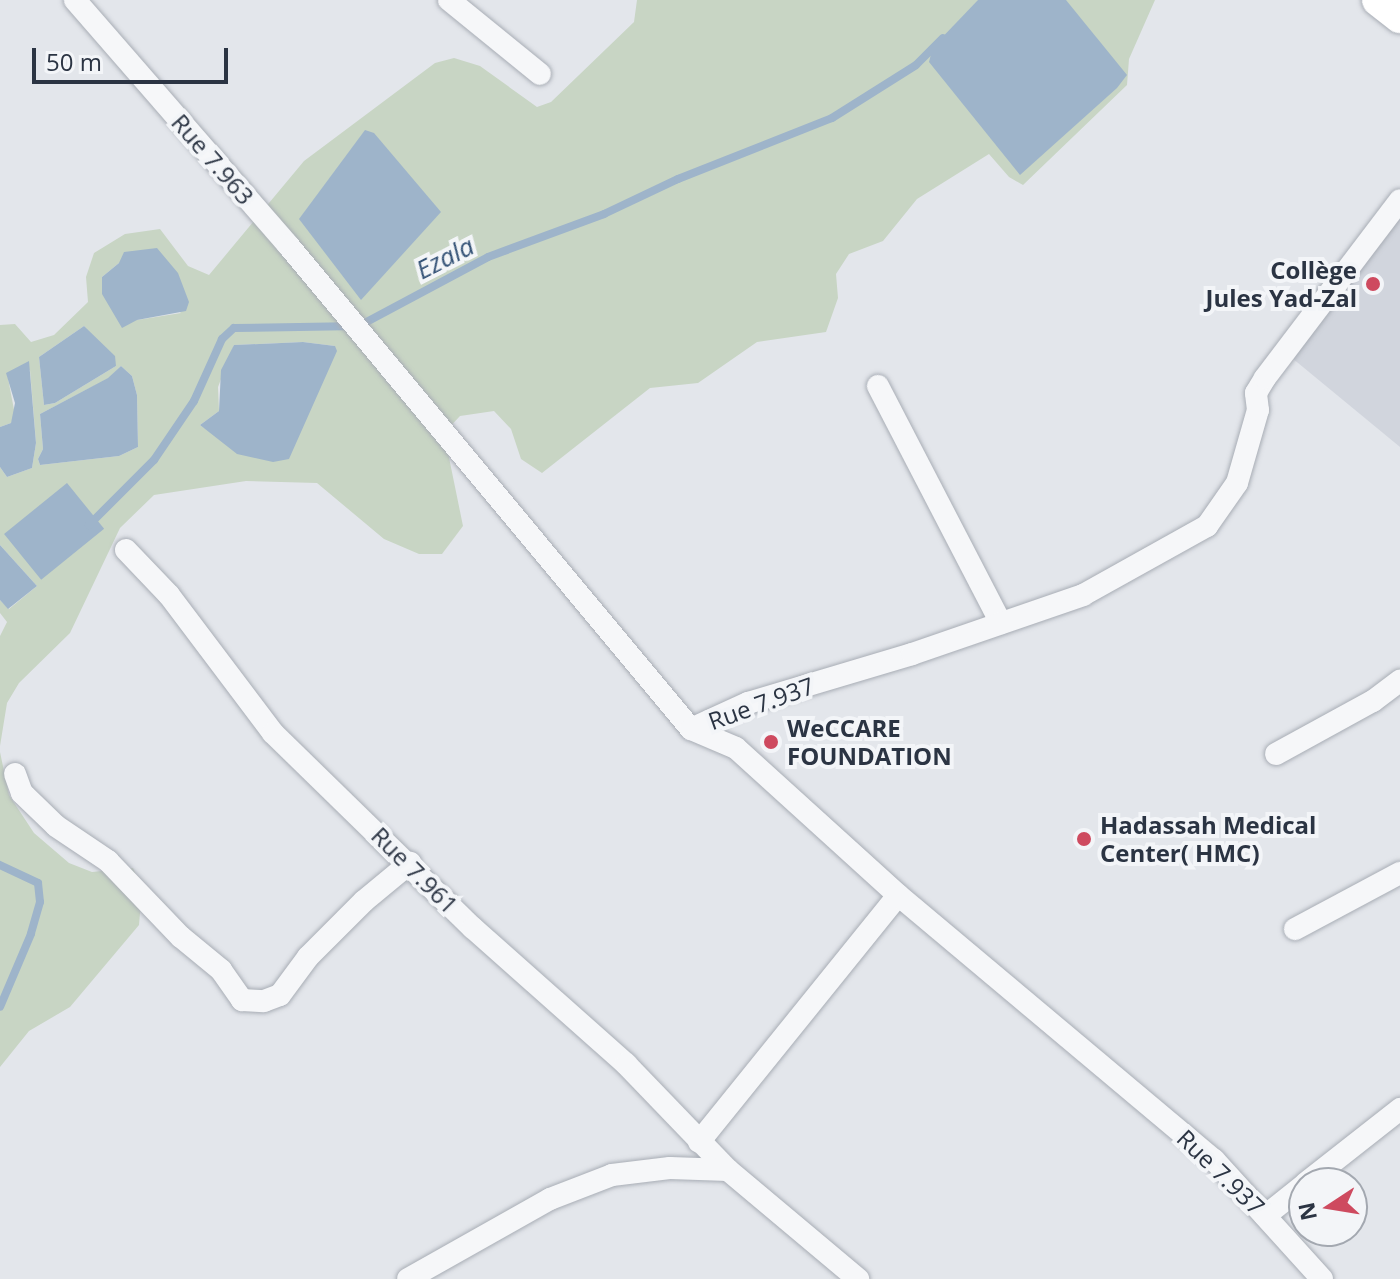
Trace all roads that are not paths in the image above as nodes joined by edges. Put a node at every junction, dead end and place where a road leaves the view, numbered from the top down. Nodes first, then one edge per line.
1 (75, 0) edge
2 (449, 0) edge
3 (1378, 0) edge
4 (1400, 17) edge
5 (540, 74) dead end
6 (1400, 200) edge
7 (878, 386) dead end
8 (126, 550) dead end
9 (1001, 623) junction
10 (1400, 681) edge
11 (691, 729) junction
12 (1276, 754) dead end
13 (15, 774) dead end
14 (410, 863) junction
15 (1400, 873) edge
16 (898, 895) junction
17 (1295, 929) dead end
18 (1400, 1109) edge
19 (699, 1142) junction
20 (1327, 1167) edge
21 (728, 1170) junction
22 (1288, 1198) edge
23 (1265, 1216) junction
24 (408, 1279) edge
25 (858, 1279) edge
26 (1322, 1279) edge

1 - 11 street, Rue 7.963
2 - 5 street
3 - 4 street
6 - 9 street, Rue 7.937
7 - 9 street
8 - 14 street, Rue 7.961
9 - 11 street, Rue 7.937
10 - 12 street
11 - 16 street, Rue 7.937
13 - 14 street
14 - 19 street, Rue 7.961
15 - 17 street
16 - 19 street
16 - 23 street, Rue 7.937
18 - 20 street
19 - 21 street, Rue 7.961
21 - 24 street
21 - 25 street, Rue 7.961
22 - 23 street
23 - 26 street, Rue 7.937

